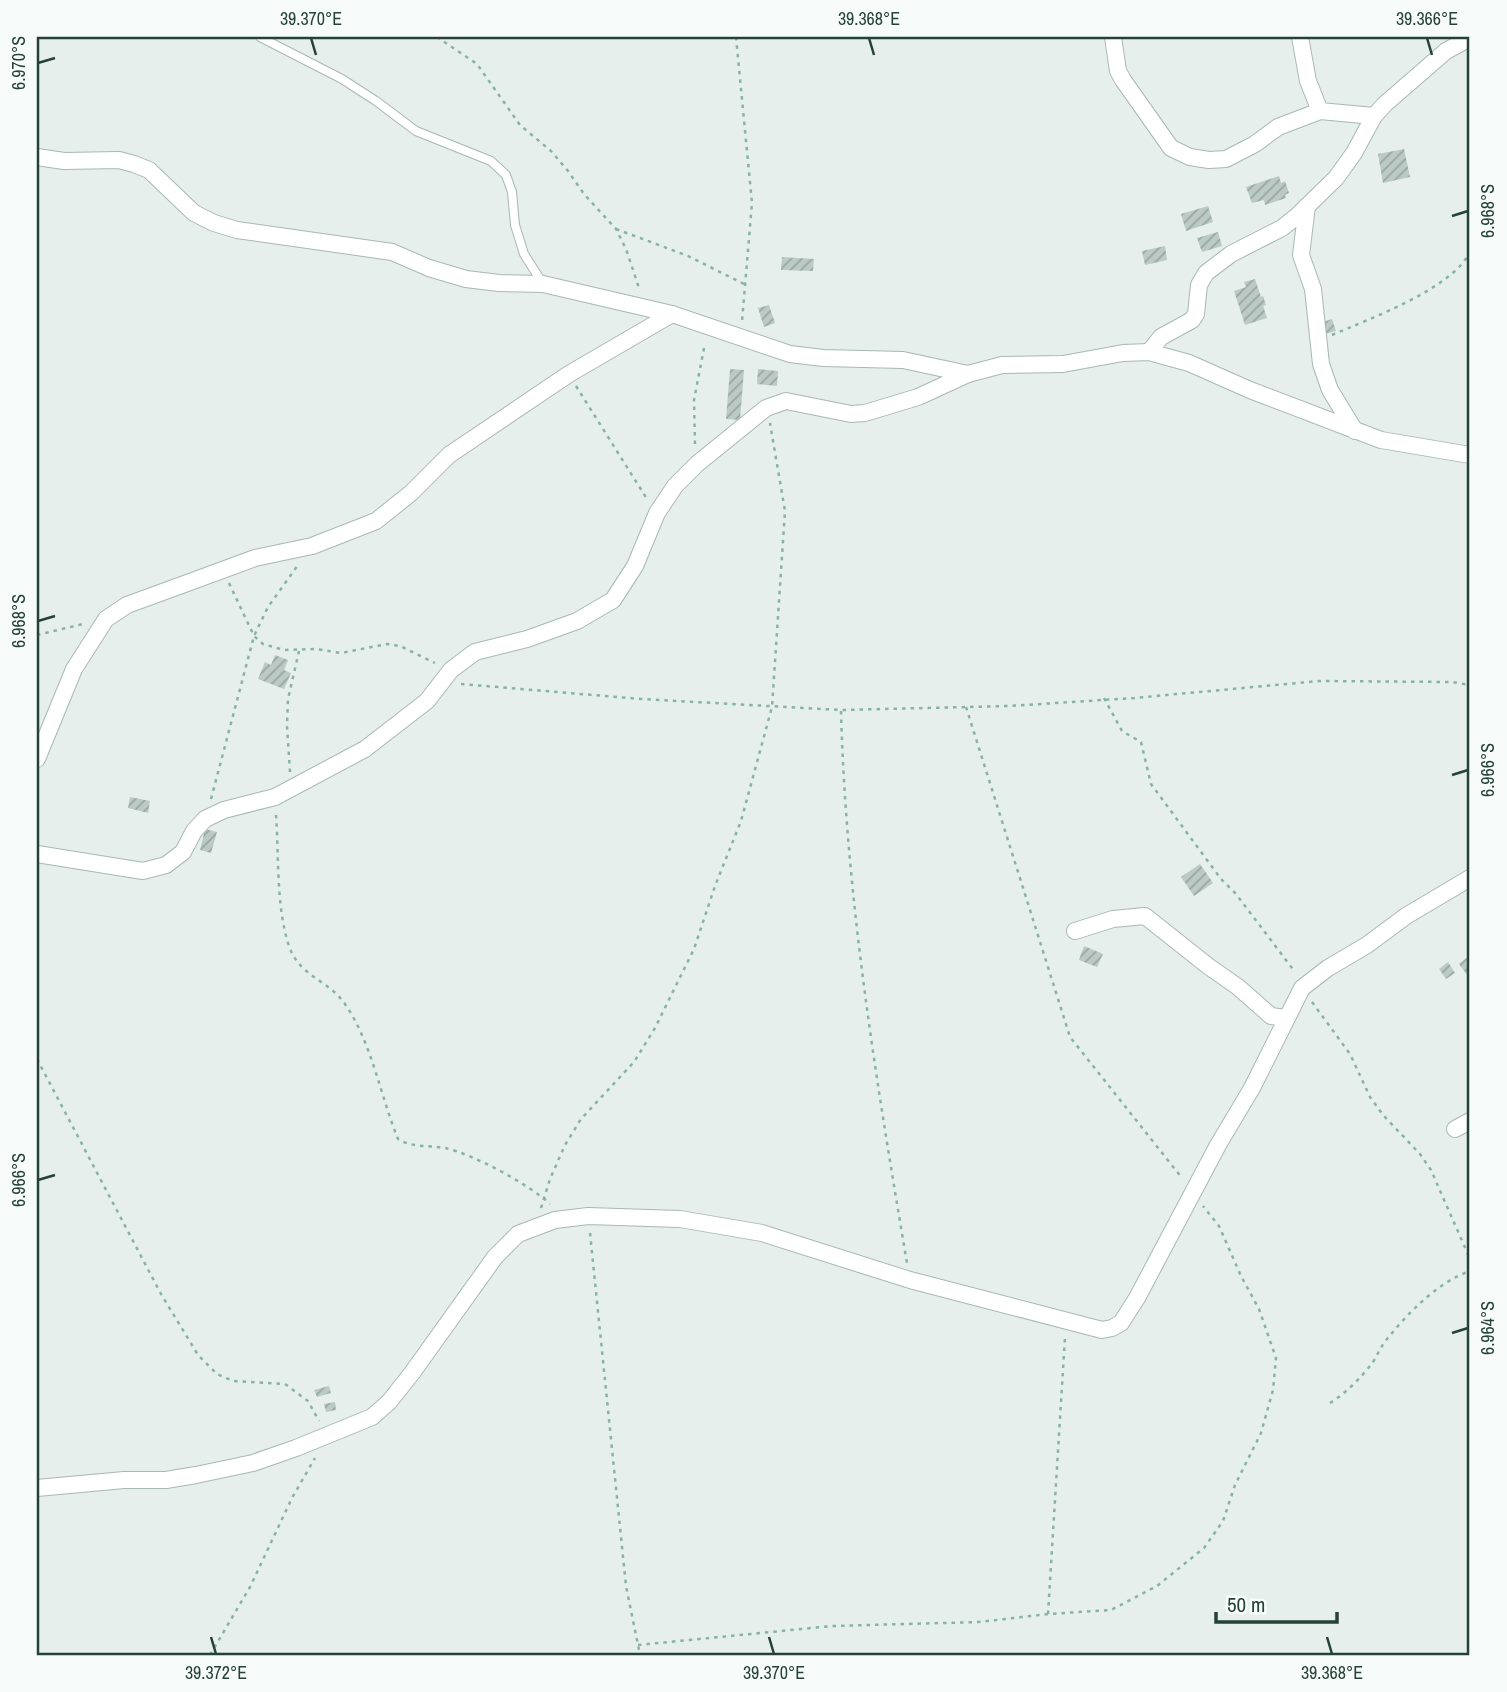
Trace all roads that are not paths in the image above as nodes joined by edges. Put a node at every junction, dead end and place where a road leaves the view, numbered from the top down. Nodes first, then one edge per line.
1 (260, 37) edge
2 (1113, 37) edge
3 (1300, 37) edge
4 (1470, 38) edge
5 (1320, 111) junction
6 (1374, 116) junction
7 (37, 157) edge
8 (1307, 206) junction
9 (543, 285) junction
10 (672, 314) junction
11 (1149, 352) junction
12 (968, 374) junction
13 (1356, 431) junction
14 (1470, 455) edge
15 (37, 760) edge
16 (37, 854) edge
17 (1470, 878) edge
18 (1075, 931) dead end
19 (1286, 1018) junction
20 (1470, 1121) edge
21 (1455, 1129) dead end
22 (37, 1488) edge

1 - 9 lane
2 - 5 street
3 - 5 street
4 - 6 street
5 - 6 street
6 - 8 street
7 - 9 street
8 - 11 street
8 - 13 street
9 - 10 street
10 - 12 street
10 - 15 street
11 - 12 street
11 - 13 street
12 - 16 street
13 - 14 street
17 - 19 street
18 - 19 street
19 - 22 street
20 - 21 street

